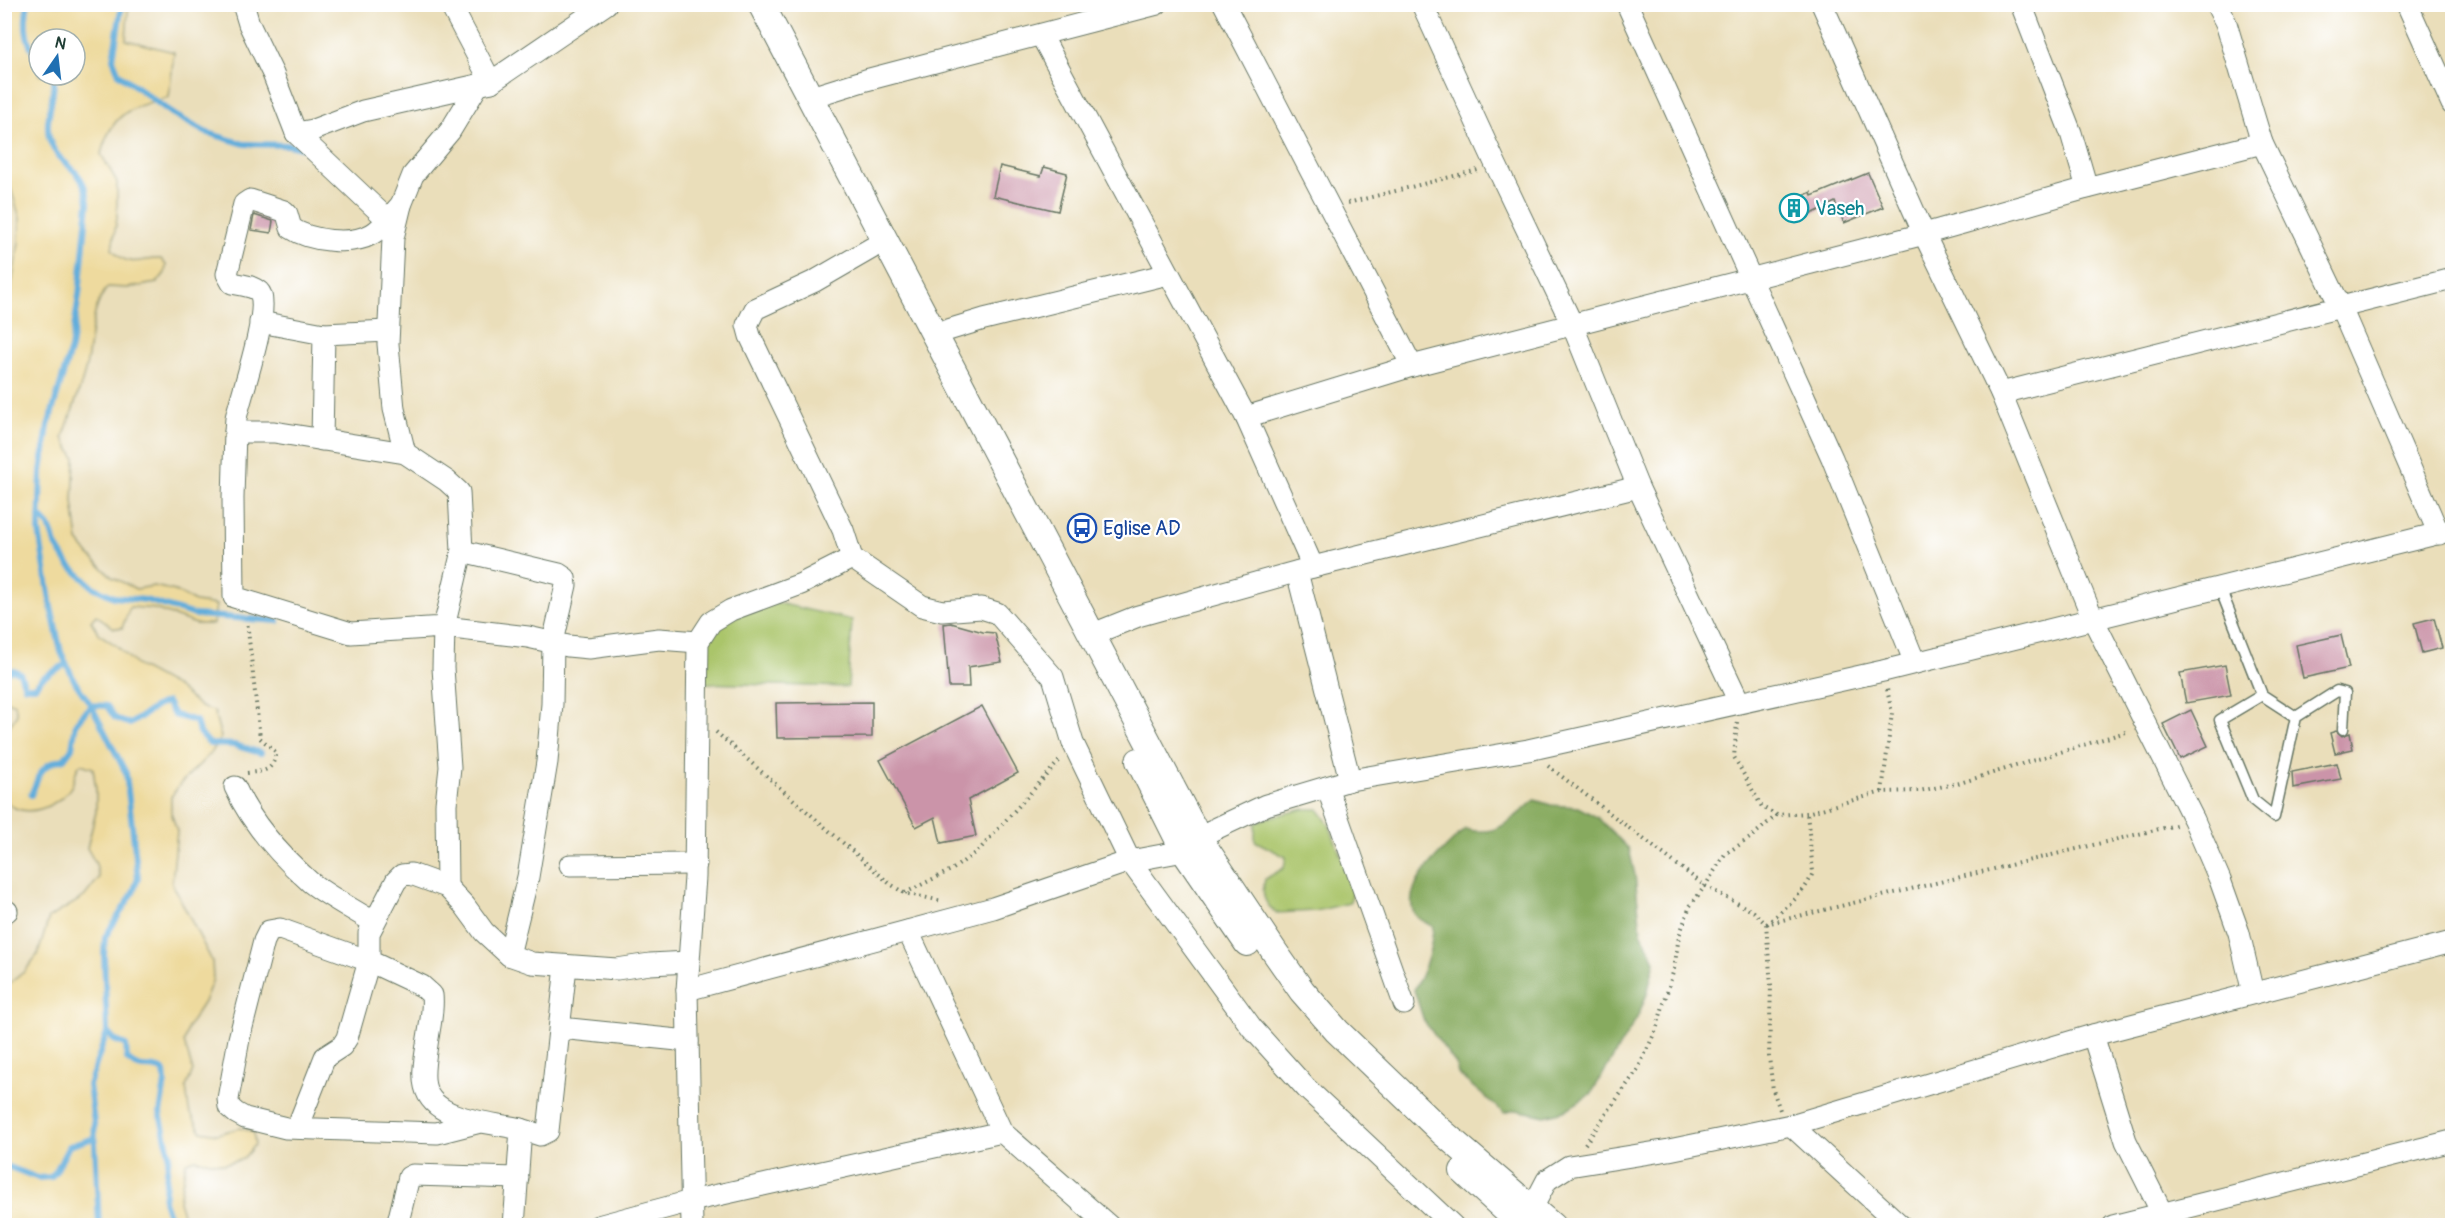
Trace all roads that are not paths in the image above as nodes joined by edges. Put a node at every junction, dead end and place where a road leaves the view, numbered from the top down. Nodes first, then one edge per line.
1 (243, 4) edge
2 (450, 4) edge
3 (606, 4) edge
4 (747, 4) edge
5 (761, 4) edge
6 (1157, 4) edge
7 (1224, 4) edge
8 (1422, 4) edge
9 (1627, 4) edge
10 (1822, 4) edge
11 (2021, 4) edge
12 (2216, 4) edge
13 (2407, 4) edge
14 (1041, 34) junction
15 (484, 83) junction
16 (811, 97) junction
17 (2452, 104) edge
18 (296, 133) junction
19 (2262, 143) junction
20 (2087, 188) junction
21 (394, 212) junction
22 (1924, 234) junction
23 (872, 248) junction
24 (1168, 274) junction
25 (1749, 278) junction
26 (2452, 279) edge
27 (2341, 308) junction
28 (260, 322) junction
29 (1572, 324) junction
30 (388, 331) junction
31 (324, 334) junction
32 (935, 334) junction
33 (1412, 366) junction
34 (2001, 393) junction
35 (1246, 417) junction
36 (235, 432) junction
37 (322, 440) junction
38 (405, 453) junction
39 (1638, 487) junction
40 (2449, 532) edge
41 (462, 550) junction
42 (852, 558) junction
43 (1305, 569) junction
44 (2220, 588) junction
45 (2093, 619) junction
46 (444, 627) junction
47 (1093, 634) junction
48 (554, 642) junction
49 (698, 642) junction
50 (1915, 663) junction
51 (2262, 695) junction
52 (1739, 702) junction
53 (2296, 717) junction
54 (2343, 729) dead end
55 (1350, 780) junction
56 (235, 787) road end
57 (1327, 787) junction
58 (1191, 844) junction
59 (1130, 861) junction
60 (696, 864) junction
61 (570, 865) dead end
62 (447, 886) junction
63 (373, 922) junction
64 (908, 931) junction
65 (2452, 942) edge
66 (509, 955) junction
67 (369, 961) junction
68 (689, 962) junction
69 (566, 966) junction
70 (687, 990) junction
71 (2253, 993) junction
72 (1404, 1004) dead end
73 (560, 1028) junction
74 (2093, 1035) junction
75 (688, 1041) junction
76 (480, 1122) junction
77 (1791, 1125) junction
78 (297, 1128) junction
79 (521, 1129) junction
80 (1002, 1132) junction
81 (2452, 1141) edge
82 (518, 1178) junction
83 (691, 1201) junction
84 (1528, 1217) edge
85 (2165, 1219) edge
86 (397, 1226) edge
87 (514, 1226) edge
88 (598, 1226) edge
89 (692, 1226) edge
90 (1109, 1226) edge
91 (1453, 1226) edge
92 (1552, 1226) edge
93 (1901, 1226) edge
94 (2113, 1226) edge

1 - 18 street
2 - 15 street
3 - 15 street
4 - 23 street
5 - 16 street
6 - 14 street
7 - 33 street
8 - 29 street
9 - 25 street
10 - 22 street
11 - 20 street
12 - 19 street
13 - 17 street
14 - 16 street
14 - 24 street
15 - 18 street
15 - 21 street
16 - 32 street
18 - 21 street
19 - 20 street
19 - 27 street
20 - 22 street
21 - 28 street
21 - 30 street
22 - 25 street
22 - 34 street
23 - 42 street
23 - 58 street
24 - 32 street
24 - 35 street
25 - 29 street
25 - 50 street
26 - 27 street
27 - 34 street
27 - 40 street
28 - 31 street
28 - 36 street
29 - 33 street
29 - 39 street
30 - 31 street
30 - 38 street
31 - 37 street
32 - 47 street
33 - 35 street
34 - 45 street
35 - 43 street
36 - 37 street
36 - 46 street
37 - 38 street
38 - 41 street
39 - 43 street
39 - 52 street
40 - 44 street
41 - 46 street
41 - 48 street
42 - 49 street
42 - 59 street
43 - 47 street
43 - 55 street
44 - 45 street
44 - 51 lane
45 - 50 street
45 - 71 street
46 - 48 street
46 - 62 street
47 - 58 street
48 - 49 street
48 - 66 street
49 - 60 street
50 - 52 street
51 - 53 lane
51 - 53 lane
52 - 55 street
53 - 54 lane
55 - 57 street
56 - 63 street
57 - 58 street
57 - 72 street
58 - 59 street
58 - 84 street
59 - 64 street
59 - 91 street
60 - 61 street
60 - 68 street
62 - 63 street
62 - 66 street
63 - 67 street
64 - 70 street
64 - 80 street
65 - 71 street
66 - 69 street
67 - 76 street
67 - 78 street
67 - 78 street
68 - 69 street
68 - 70 street
69 - 73 street
70 - 75 street
71 - 74 street
73 - 75 street
73 - 79 street
74 - 77 street
74 - 85 street
75 - 83 street
76 - 78 street
76 - 79 street
77 - 84 street
77 - 93 street
79 - 82 street
80 - 83 street
80 - 90 street
81 - 85 street
82 - 86 street
82 - 87 street
83 - 88 street
83 - 89 street
84 - 92 street
85 - 94 street

